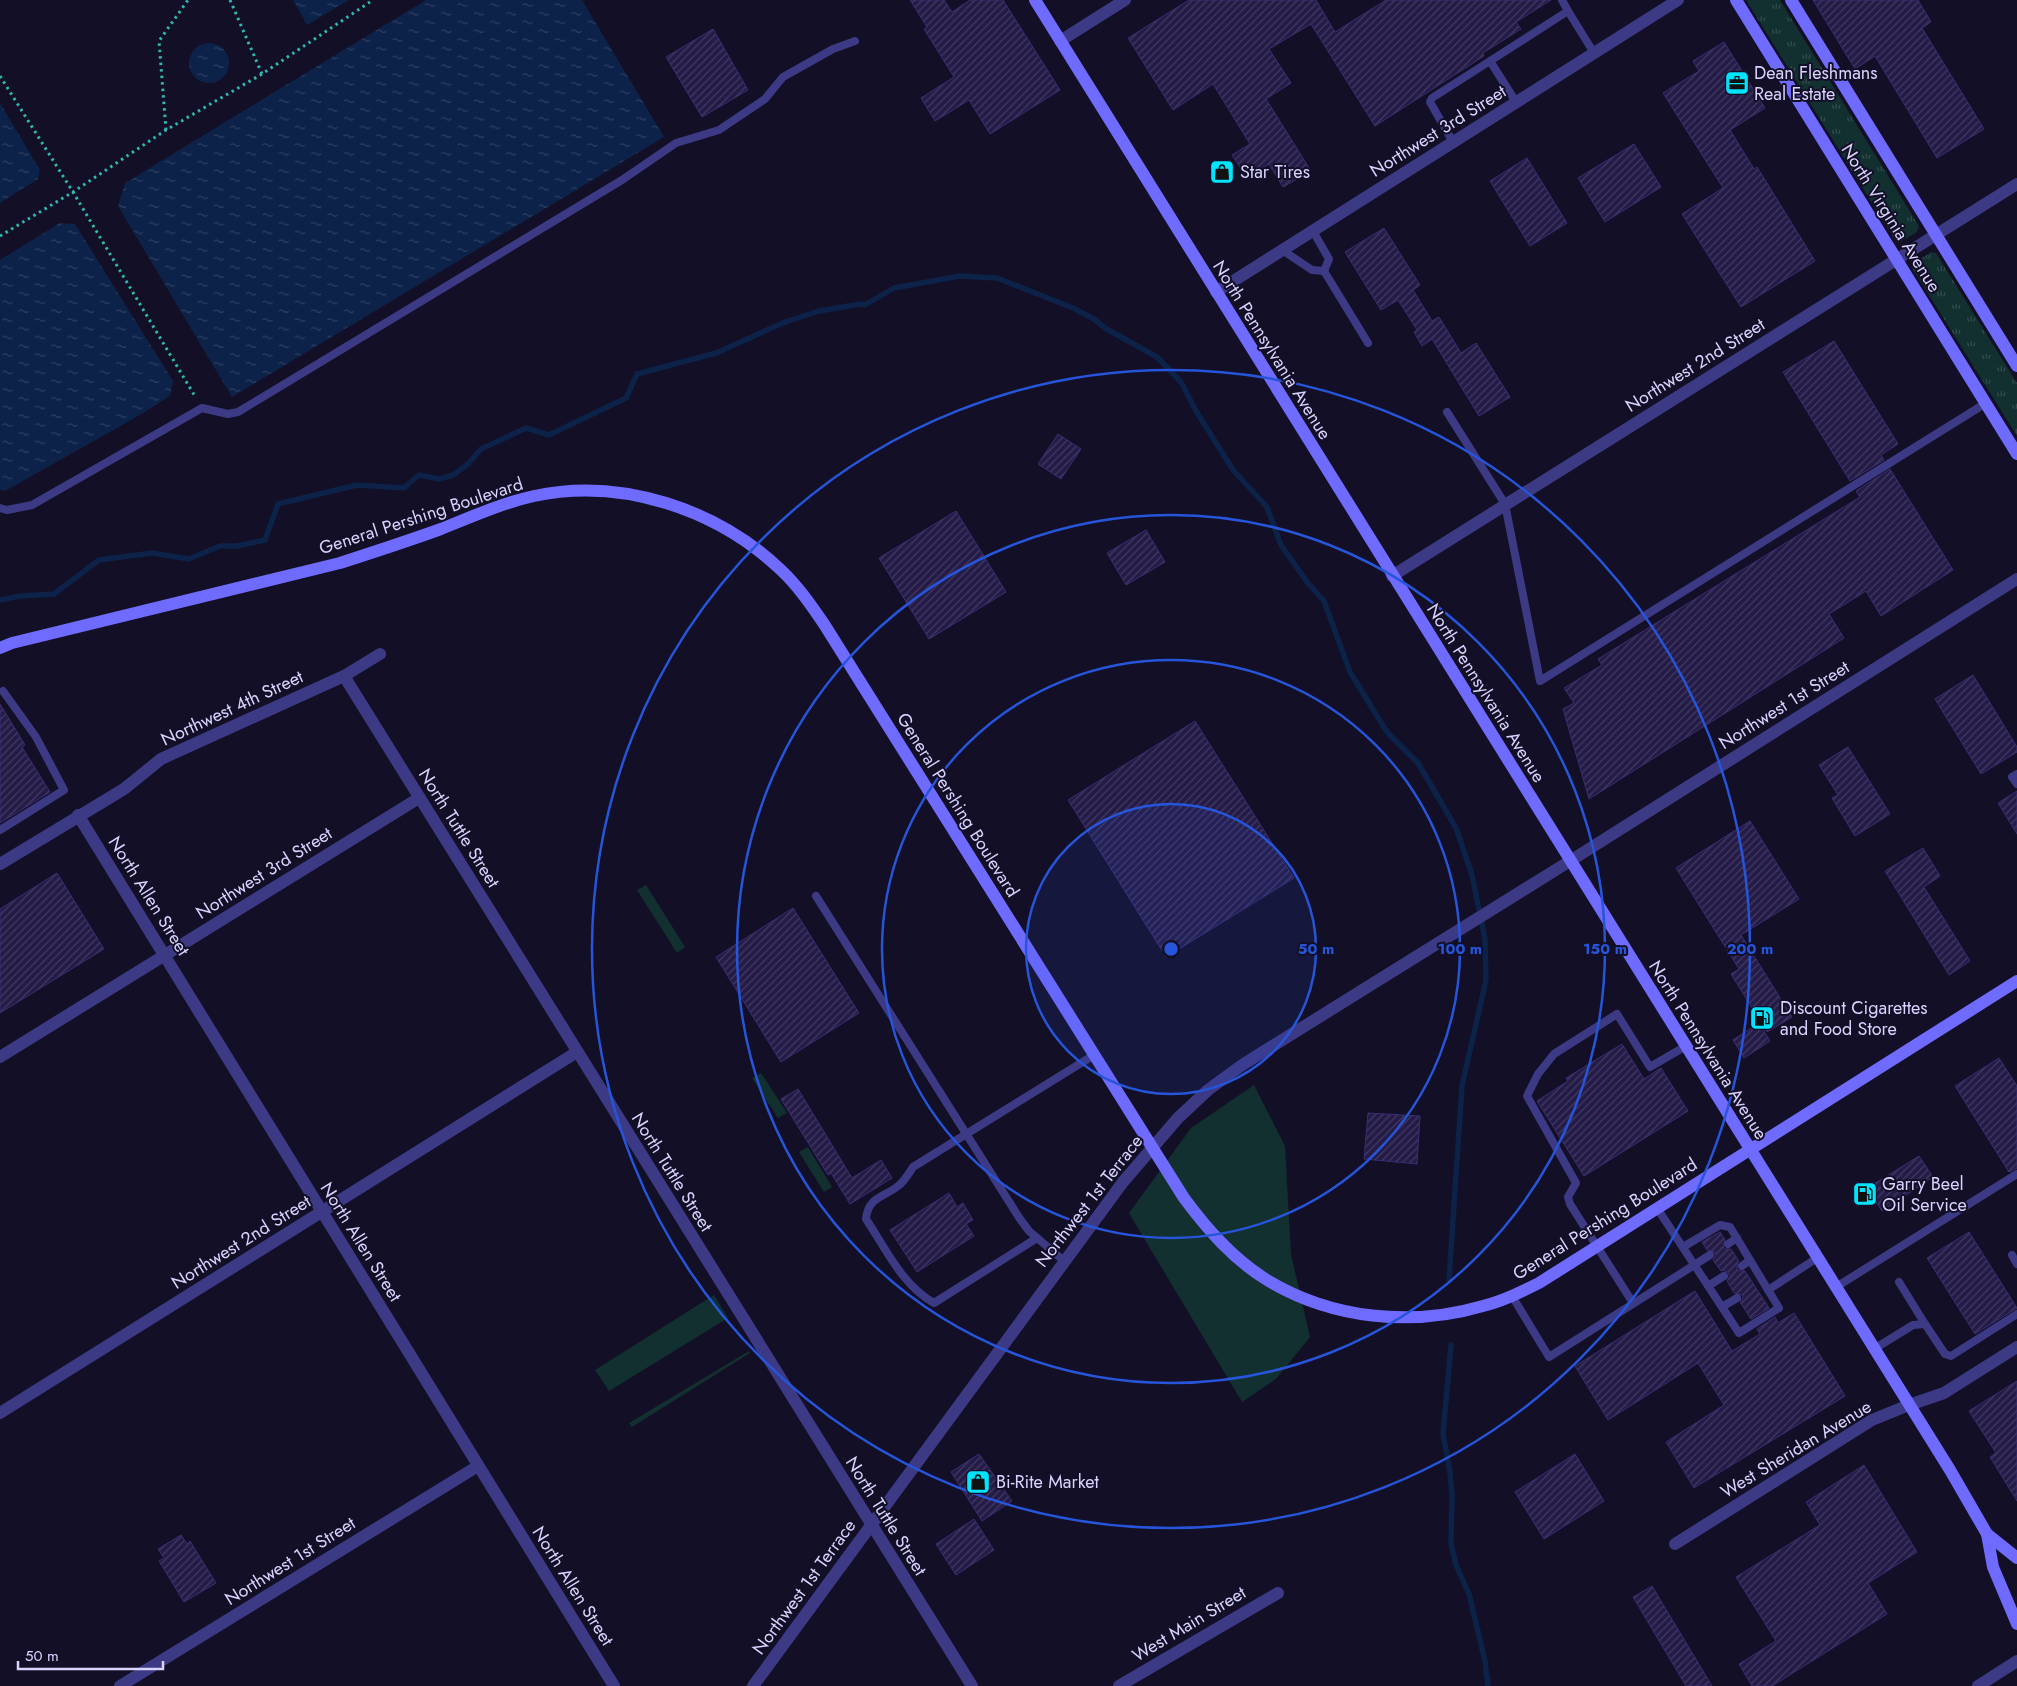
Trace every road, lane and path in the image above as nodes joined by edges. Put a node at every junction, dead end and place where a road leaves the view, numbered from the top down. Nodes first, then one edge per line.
1 (188, 0) edge
2 (230, 0) edge
3 (373, 0) edge
4 (1035, 0) edge
5 (1562, 0) edge
6 (1678, 0) edge
7 (1736, 0) edge
8 (1791, 0) edge
9 (1117, 2) edge
10 (1568, 11) junction
11 (855, 41) dead end
12 (1060, 41) junction
13 (1594, 53) junction
14 (1490, 61) junction
15 (262, 74) junction
16 (0, 76) edge
17 (1516, 102) junction
18 (166, 130) junction
19 (1453, 142) junction
20 (2017, 184) edge
21 (73, 192) junction
22 (1313, 231) junction
23 (1936, 235) junction
24 (0, 236) edge
25 (1282, 250) junction
26 (1896, 259) junction
27 (1324, 271) junction
28 (1216, 292) junction
29 (1368, 343) dead end
30 (2017, 366) edge
31 (1986, 403) junction
32 (202, 408) junction
33 (1447, 412) dead end
34 (2017, 454) edge
35 (1505, 504) junction
36 (0, 508) edge
37 (1392, 576) junction
38 (2017, 579) edge
39 (4, 645) edge
40 (380, 654) dead end
41 (344, 676) junction
42 (1, 690) edge
43 (2017, 774) edge
44 (2017, 784) edge
45 (419, 798) junction
46 (78, 815) junction
47 (0, 830) edge
48 (1570, 861) junction
49 (0, 864) edge
50 (816, 896) dead end
51 (165, 954) junction
52 (2017, 981) edge
53 (1686, 1046) junction
54 (577, 1052) junction
55 (1094, 1055) junction
56 (0, 1056) edge
57 (967, 1135) junction
58 (1152, 1147) junction
59 (1750, 1149) junction
60 (2017, 1174) edge
61 (1658, 1208) junction
62 (322, 1212) junction
63 (1037, 1238) junction
64 (1737, 1238) junction
65 (1728, 1244) dead end
66 (1597, 1246) junction
67 (1683, 1247) junction
68 (1710, 1254) dead end
69 (2012, 1255) dead end
70 (1817, 1258) junction
71 (1750, 1260) junction
72 (1064, 1261) junction
73 (1694, 1264) junction
74 (2017, 1264) edge
75 (1742, 1266) dead end
76 (1724, 1276) dead end
77 (1763, 1281) junction
78 (1899, 1282) dead end
79 (1708, 1286) junction
80 (1755, 1286) dead end
81 (1836, 1287) junction
82 (1768, 1290) junction
83 (1512, 1296) junction
84 (1737, 1298) dead end
85 (1633, 1303) junction
86 (1722, 1307) junction
87 (2017, 1314) edge
88 (1925, 1324) junction
89 (2017, 1347) edge
90 (1874, 1349) junction
91 (1909, 1405) junction
92 (0, 1413) edge
93 (478, 1466) junction
94 (871, 1525) junction
95 (1987, 1534) junction
96 (1675, 1544) dead end
97 (2017, 1558) edge
98 (1278, 1593) dead end
99 (2017, 1624) edge
100 (2017, 1660) edge
101 (120, 1686) edge
102 (614, 1686) edge
103 (753, 1686) edge
104 (972, 1686) edge
105 (1119, 1686) edge
106 (1978, 1686) edge

1 - 18 path
2 - 15 path
3 - 15 path
4 - 12 main road, North Pennsylvania Avenue
5 - 10 lane
6 - 13 street, Northwest 3rd Street
7 - 26 main road, North Virginia Avenue
8 - 23 main road, North Virginia Avenue
9 - 12 street
10 - 13 lane
10 - 14 lane
11 - 32 lane
12 - 28 main road, North Pennsylvania Avenue
13 - 17 street, Northwest 3rd Street
14 - 17 lane
14 - 19 lane
15 - 18 path
16 - 21 path
17 - 19 street, Northwest 3rd Street
18 - 21 path
19 - 22 street, Northwest 3rd Street
20 - 23 street, Northwest 2nd Street
21 - 24 path
21 - 32 path
22 - 25 street, Northwest 3rd Street
22 - 27 lane
23 - 26 street, Northwest 2nd Street
23 - 30 main road, North Virginia Avenue
25 - 27 lane
25 - 28 street, Northwest 3rd Street
26 - 31 main road, North Virginia Avenue
26 - 35 street, Northwest 2nd Street
27 - 29 lane
28 - 37 main road, North Pennsylvania Avenue
31 - 34 main road, North Virginia Avenue
31 - 35 lane
32 - 36 lane
33 - 35 lane
35 - 37 street, Northwest 2nd Street
37 - 48 main road, North Pennsylvania Avenue
38 - 48 street, Northwest 1st Street
39 - 55 main road, General Pershing Boulevard
40 - 41 street, Northwest 4th Street
41 - 45 street, North Tuttle Street
41 - 46 street, Northwest 4th Street
42 - 47 lane
43 - 44 lane
45 - 51 street, Northwest 3rd Street
45 - 54 street, North Tuttle Street
46 - 49 street, Northwest 4th Street
46 - 51 street, North Allen Street
48 - 53 main road, North Pennsylvania Avenue
48 - 58 street, Northwest 1st Terrace
50 - 57 lane
51 - 56 street, Northwest 3rd Street
51 - 62 street, North Allen Street
52 - 59 main road
53 - 59 main road, North Pennsylvania Avenue
53 - 66 lane
54 - 62 street, Northwest 2nd Street
54 - 94 street, North Tuttle Street
55 - 57 lane
55 - 58 main road, General Pershing Boulevard
57 - 63 lane
57 - 63 lane
58 - 72 street, Northwest 1st Terrace
58 - 83 main road, General Pershing Boulevard
59 - 61 main road, General Pershing Boulevard
59 - 70 main road, North Pennsylvania Avenue
60 - 81 lane
61 - 66 main road, General Pershing Boulevard
61 - 67 lane
62 - 92 street, Northwest 2nd Street
62 - 93 street, North Allen Street
63 - 72 lane
64 - 65 lane
64 - 67 lane
64 - 71 lane
66 - 83 main road, General Pershing Boulevard
66 - 85 lane
67 - 73 lane
68 - 73 lane
69 - 74 lane
70 - 81 main road, North Pennsylvania Avenue
70 - 82 lane
71 - 75 lane
71 - 77 lane
72 - 94 street, Northwest 1st Terrace
73 - 79 lane
73 - 85 lane
76 - 79 lane
77 - 80 lane
77 - 82 lane
78 - 88 lane
79 - 86 lane
81 - 90 main road, North Pennsylvania Avenue
82 - 86 lane
83 - 85 lane
84 - 86 lane
87 - 88 lane
88 - 90 lane
89 - 91 street, West Sheridan Avenue
90 - 91 main road, North Pennsylvania Avenue
91 - 95 main road, North Pennsylvania Avenue
91 - 96 street, West Sheridan Avenue
93 - 101 street, Northwest 1st Street
93 - 102 street, North Allen Street
94 - 103 street, Northwest 1st Terrace
94 - 104 street, North Tuttle Street
95 - 97 main road
95 - 99 main road
98 - 105 street, West Main Street
100 - 106 street

